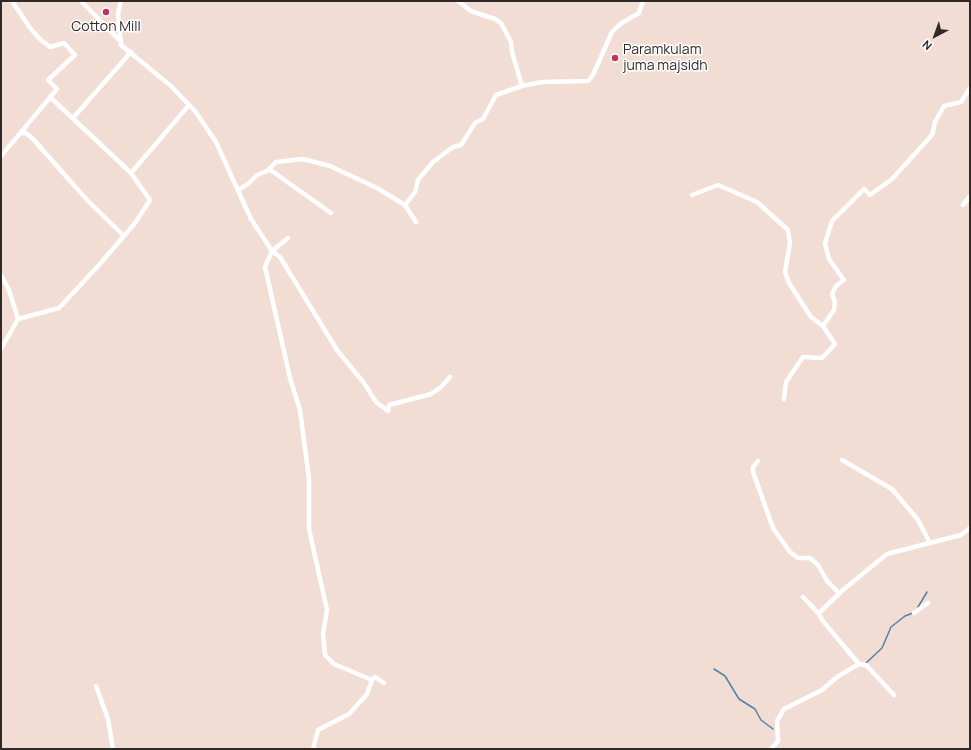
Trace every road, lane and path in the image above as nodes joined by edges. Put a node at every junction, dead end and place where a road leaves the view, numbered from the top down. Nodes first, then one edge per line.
1 (12, 1) edge
2 (81, 1) edge
3 (121, 1) edge
4 (458, 1) edge
5 (643, 1) edge
6 (121, 42) junction
7 (130, 52) junction
8 (522, 86) junction
9 (970, 88) edge
10 (50, 97) junction
11 (189, 105) junction
12 (73, 118) junction
13 (20, 133) junction
14 (1, 156) edge
15 (269, 169) junction
16 (131, 173) junction
17 (238, 190) junction
18 (692, 195) dead end
19 (970, 196) edge
20 (405, 205) junction
21 (963, 205) dead end
22 (331, 213) dead end
23 (416, 222) dead end
24 (124, 236) junction
25 (288, 238) dead end
26 (272, 251) junction
27 (1, 275) edge
28 (18, 319) junction
29 (823, 326) junction
30 (1, 349) edge
31 (450, 377) dead end
32 (784, 399) dead end
33 (842, 460) dead end
34 (758, 461) dead end
35 (970, 528) edge
36 (930, 543) junction
37 (840, 593) junction
38 (803, 597) dead end
39 (928, 604) dead end
40 (914, 613) dead end
41 (819, 614) junction
42 (859, 664) junction
43 (372, 680) junction
44 (384, 684) dead end
45 (96, 686) dead end
46 (894, 695) dead end
47 (113, 749) edge
48 (313, 749) edge
49 (770, 749) edge

1 - 10 street
2 - 6 street
3 - 6 street
4 - 8 street
5 - 8 street
6 - 7 street
7 - 11 street
7 - 12 street
8 - 20 street
9 - 29 street
10 - 12 street
10 - 13 street
11 - 16 street
11 - 17 street
12 - 16 street
13 - 14 street
13 - 24 street
15 - 17 street
15 - 20 street
15 - 22 street
16 - 24 street
17 - 26 street
18 - 29 street
19 - 21 street
20 - 23 street
24 - 28 street
25 - 26 street
26 - 31 street
26 - 43 street
27 - 28 street
28 - 30 street
29 - 32 street
33 - 36 street
34 - 37 street
35 - 36 street
36 - 37 street
37 - 41 street
38 - 41 street
39 - 40 street
41 - 42 street
42 - 46 street
42 - 49 street
43 - 44 street
43 - 48 street
45 - 47 street

